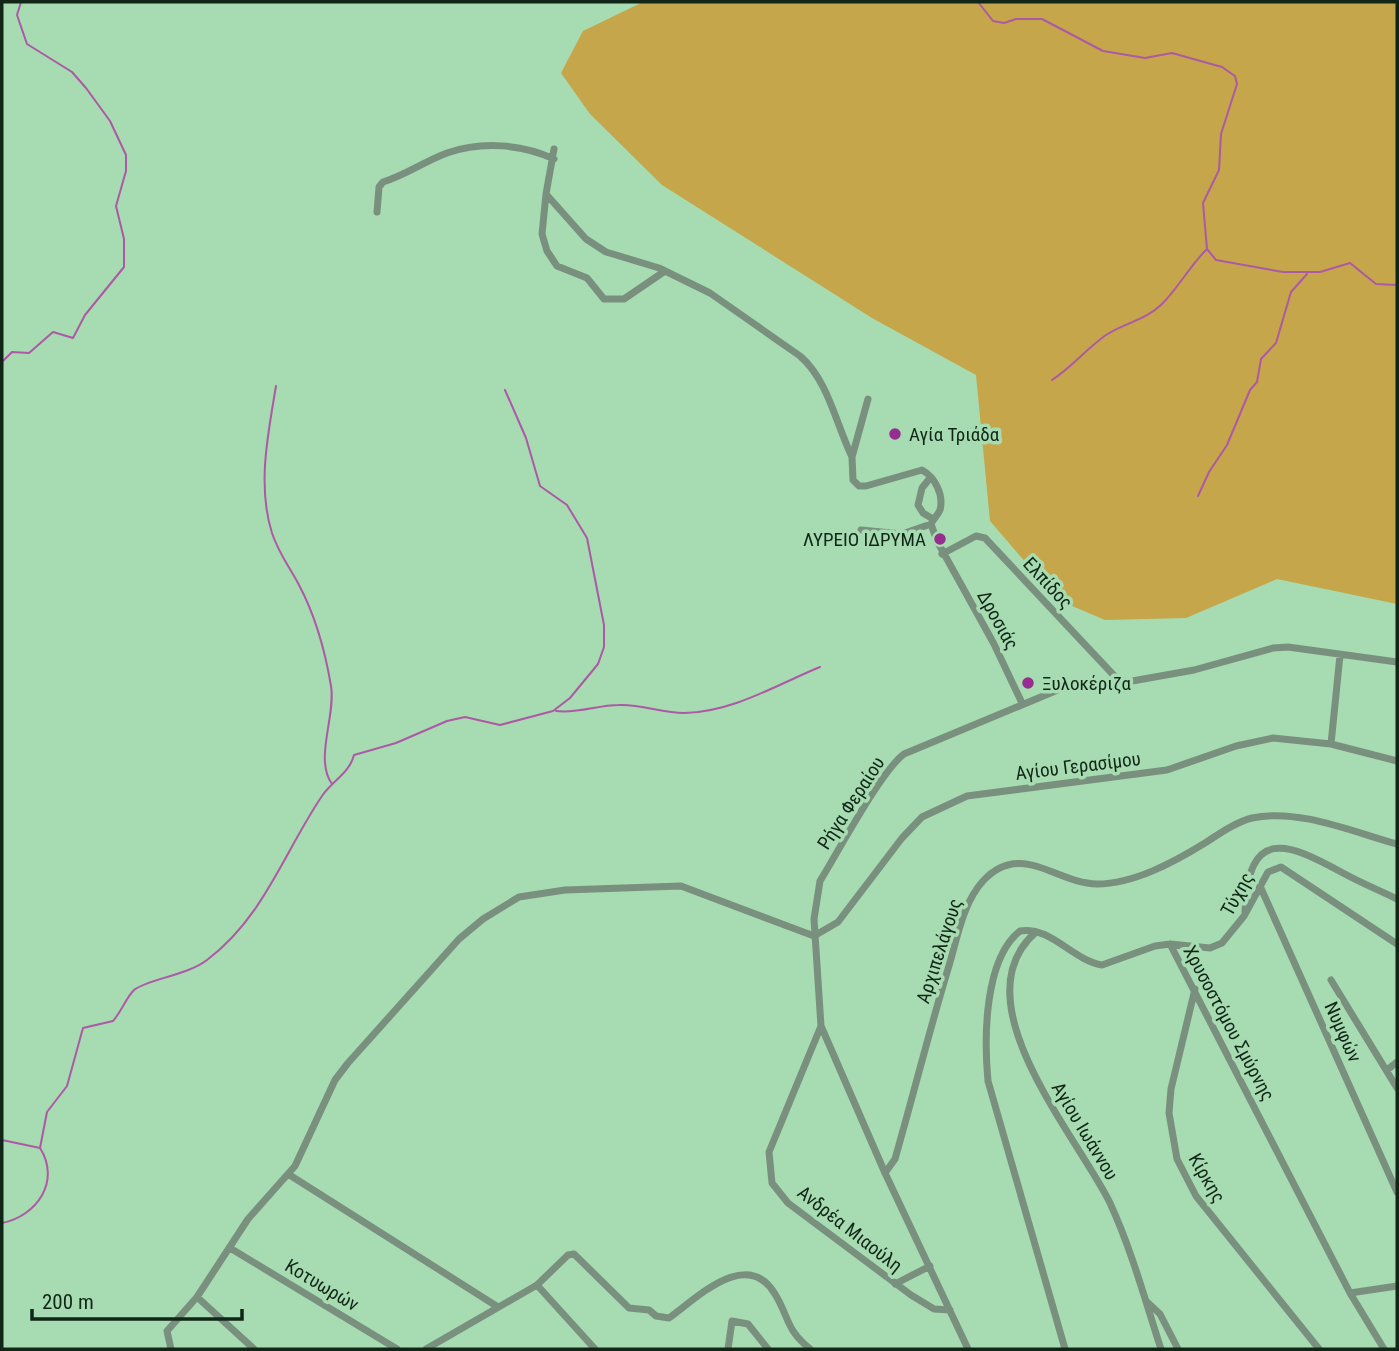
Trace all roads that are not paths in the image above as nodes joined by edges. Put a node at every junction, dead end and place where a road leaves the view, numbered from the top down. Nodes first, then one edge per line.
1 (555, 149) dead end
2 (554, 159) junction
3 (546, 194) junction
4 (377, 212) dead end
5 (665, 271) junction
6 (868, 399) dead end
7 (852, 457) junction
8 (930, 478) junction
9 (932, 522) junction
10 (861, 530) dead end
11 (942, 554) junction
12 (1340, 655) junction
13 (1397, 662) edge
14 (1121, 683) junction
15 (1022, 703) junction
16 (1331, 744) junction
17 (1397, 761) edge
18 (1397, 844) edge
19 (1260, 886) junction
20 (1397, 899) edge
21 (1244, 916) junction
22 (1036, 932) junction
23 (814, 936) junction
24 (1170, 944) junction
25 (1397, 944) edge
26 (1331, 980) dead end
27 (1195, 988) junction
28 (821, 1026) junction
29 (1397, 1062) edge
30 (1387, 1070) junction
31 (1397, 1088) edge
32 (885, 1173) junction
33 (288, 1174) junction
34 (1397, 1192) edge
35 (230, 1248) junction
36 (930, 1266) junction
37 (895, 1284) junction
38 (537, 1285) junction
39 (1397, 1286) edge
40 (1350, 1293) junction
41 (200, 1299) junction
42 (1146, 1301) junction
43 (498, 1307) junction
44 (950, 1310) junction
45 (171, 1349) edge
46 (254, 1349) edge
47 (397, 1349) edge
48 (426, 1349) edge
49 (595, 1349) edge
50 (727, 1349) edge
51 (768, 1349) edge
52 (810, 1349) edge
53 (968, 1349) edge
54 (1065, 1349) edge
55 (1161, 1349) edge
56 (1178, 1349) edge
57 (1320, 1349) edge
58 (1384, 1349) edge

1 - 2 street
2 - 3 street
2 - 4 street
3 - 5 street
3 - 5 street
5 - 7 street
6 - 7 street
7 - 8 street
8 - 9 street
8 - 9 street, Δροσιάς
9 - 10 street
9 - 11 street, Δροσιάς
11 - 14 street, Ελπίδος
11 - 15 street, Δροσιάς
12 - 13 street, Ρήγα Φεραίου
12 - 14 street, Ρήγα Φεραίου
12 - 16 street
14 - 15 street, Ρήγα Φεραίου
15 - 23 street, Ρήγα Φεραίου
16 - 17 street, Αγίου Γερασίμου
16 - 23 street, Αγίου Γερασίμου
18 - 32 street, Αρχιπελάγους
19 - 21 street, Τύχης
19 - 25 street, Τύχης
19 - 34 street, Νυμφών
20 - 21 street
21 - 24 street, Τύχης
22 - 24 street, Χρυσοστόμου Σμύρνης
22 - 42 street, Αγίου Ιωάννου
22 - 54 street
23 - 28 street, Ρήγα Φεραίου
23 - 33 street
24 - 27 street, Χρυσοστόμου Σμύρνης
26 - 30 street
27 - 40 street, Χρυσοστόμου Σμύρνης
27 - 57 street, Κίρκης
28 - 32 street, Ρήγα Φεραίου
28 - 37 street, Ανδρέα Μιαούλη
29 - 30 street
30 - 31 street
32 - 36 street, Ρήγα Φεραίου
33 - 35 street
33 - 43 street
35 - 41 street
35 - 47 street, Κοτυωρών
36 - 37 street
36 - 44 street, Ρήγα Φεραίου
37 - 44 street, Ανδρέα Μιαούλη
38 - 43 street
38 - 49 street
38 - 52 street
39 - 40 street
40 - 58 street, Χρυσοστόμου Σμύρνης
41 - 45 street
41 - 46 street
42 - 55 street, Αγίου Ιωάννου
42 - 56 street
43 - 48 street
44 - 53 street, Ρήγα Φεραίου
50 - 51 street

